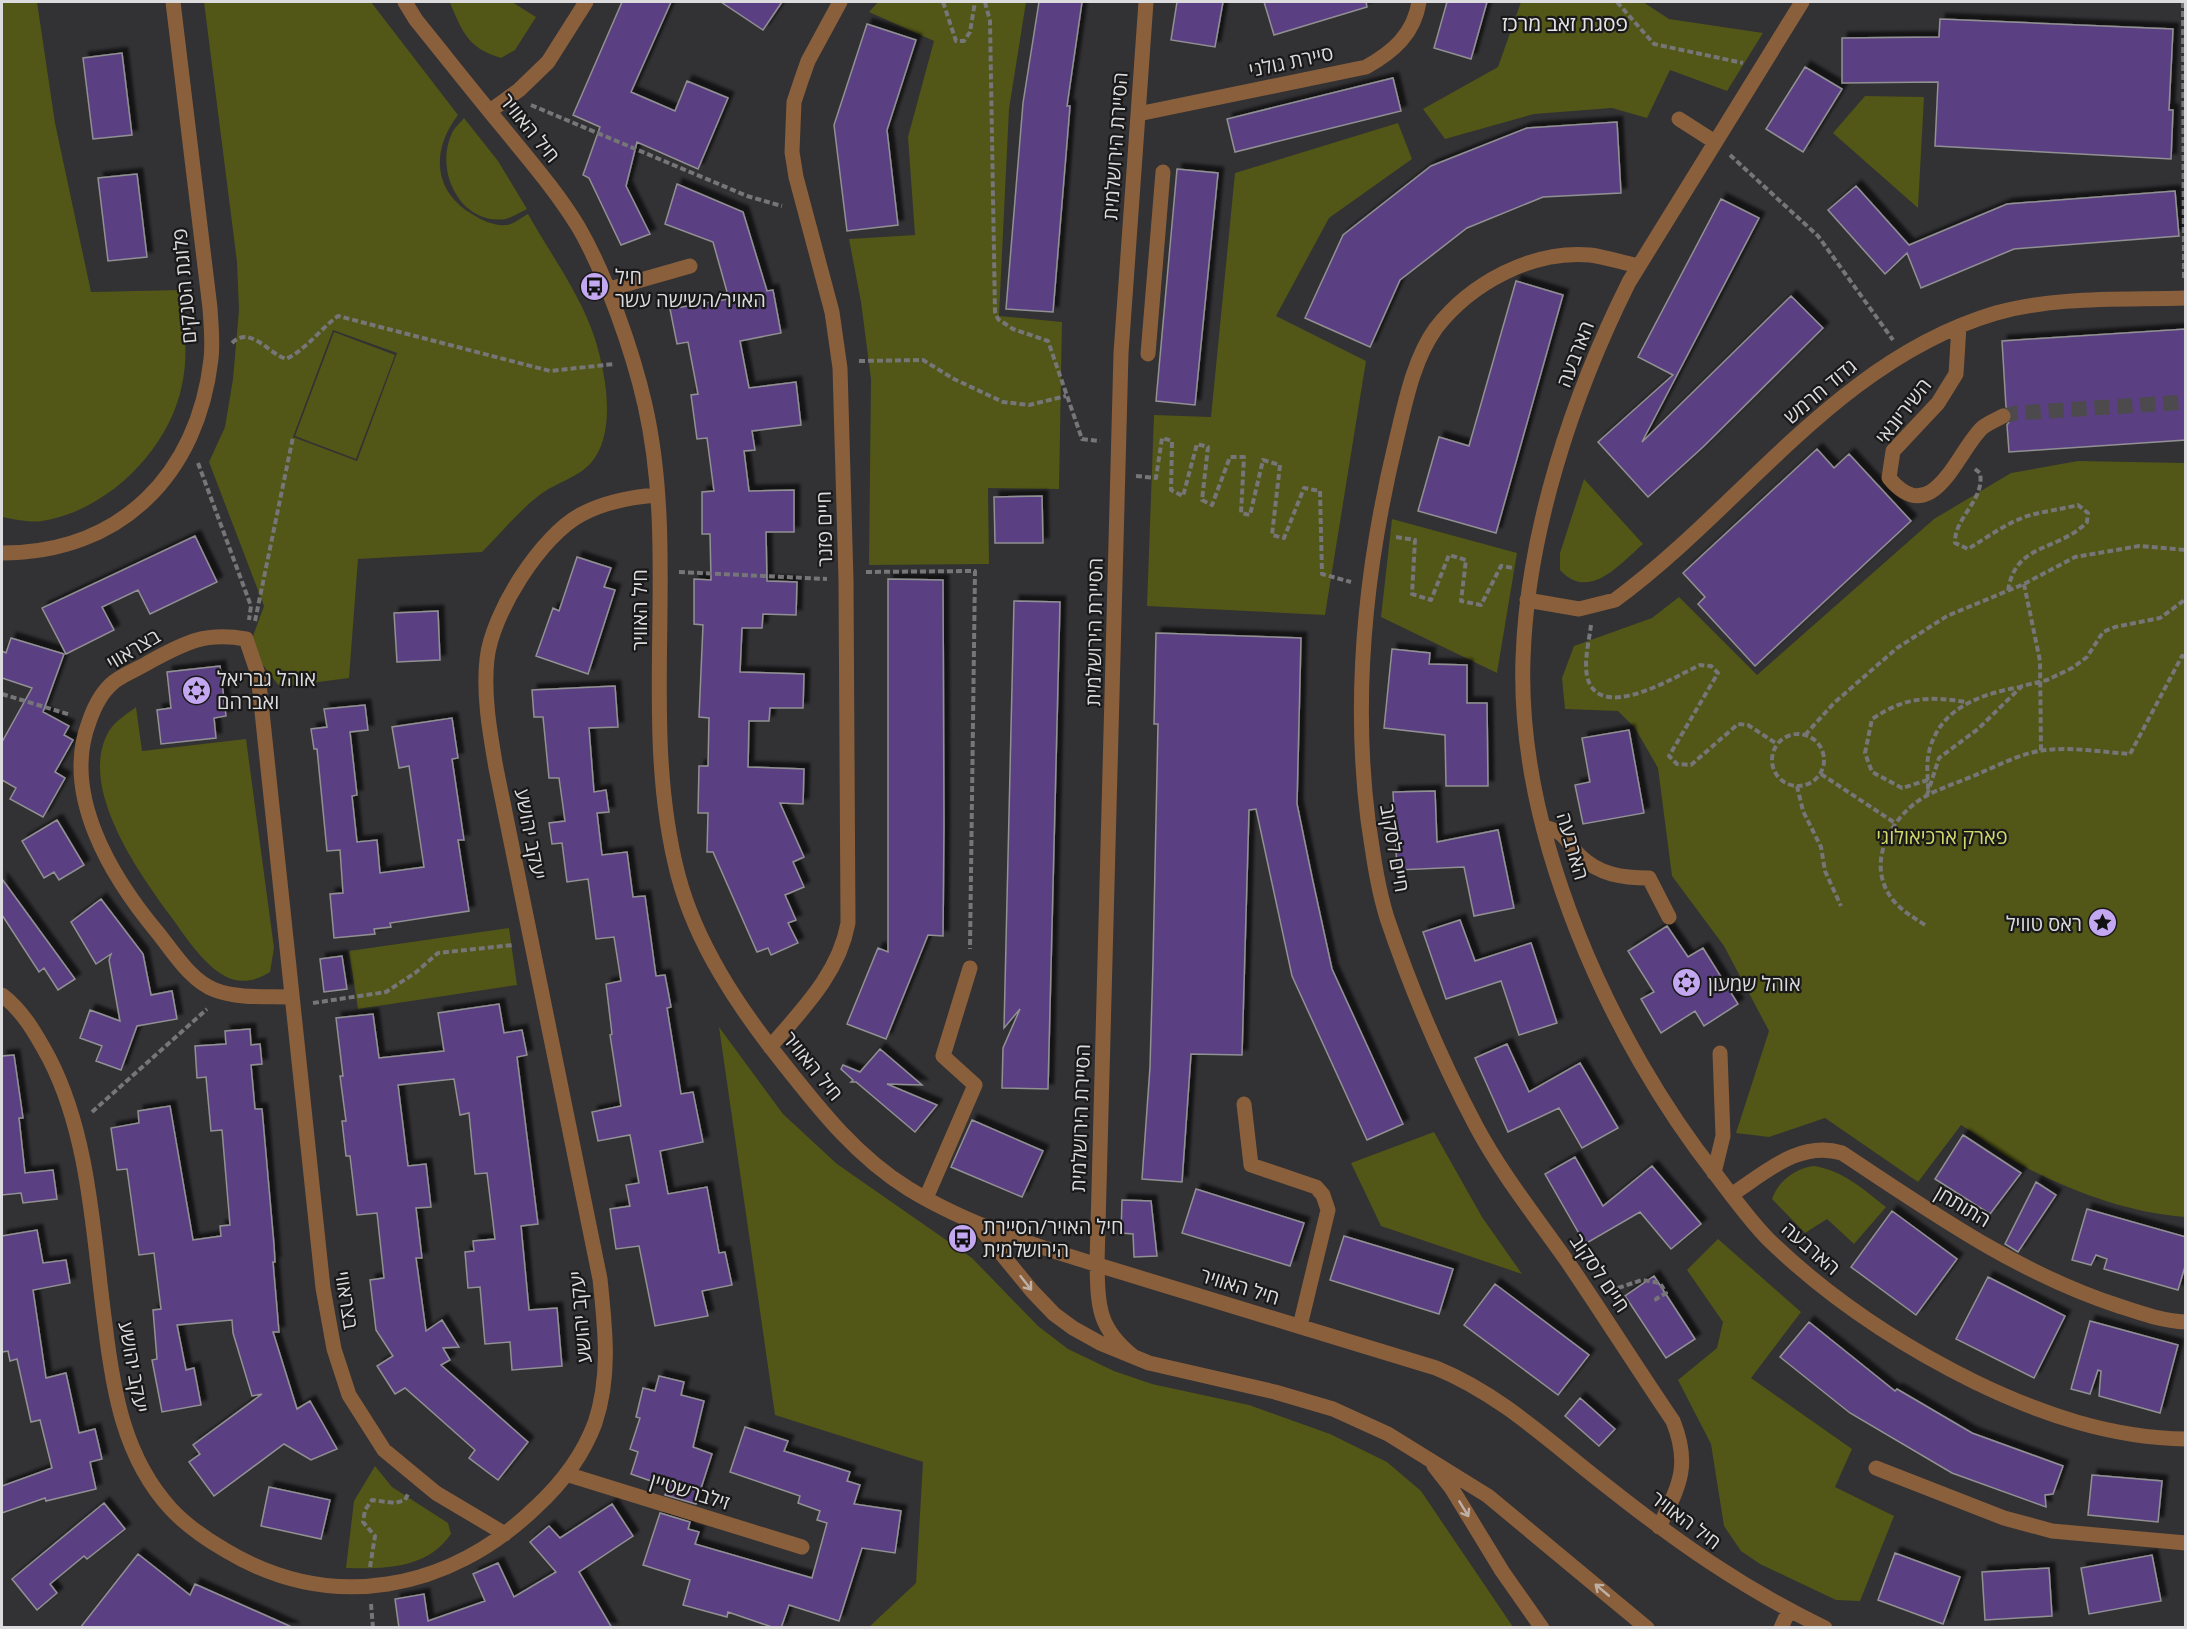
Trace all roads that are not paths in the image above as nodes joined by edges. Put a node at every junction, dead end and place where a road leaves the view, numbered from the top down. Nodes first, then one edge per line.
1 (173, 2) edge
2 (405, 2) edge
3 (586, 2) edge
4 (840, 2) edge
5 (1146, 2) edge
6 (1419, 2) edge
7 (1802, 2) edge
8 (490, 111) junction
9 (1138, 114) junction
10 (1679, 119) dead end
11 (1715, 142) junction
12 (1163, 172) dead end
13 (1127, 261) junction
14 (1155, 262) junction
15 (690, 266) dead end
16 (1639, 266) junction
17 (606, 290) junction
18 (2185, 298) edge
19 (1959, 326) junction
20 (1148, 354) dead end
21 (2002, 416) tunnel mouth
22 (657, 495) junction
23 (2, 553) edge
24 (1527, 600) junction
25 (1544, 827) junction
26 (1669, 917) dead end
27 (970, 968) road end
28 (2, 995) edge
29 (293, 1001) junction
30 (770, 1047) junction
31 (1720, 1053) dead end
32 (1244, 1104) dead end
33 (1714, 1173) junction
34 (1731, 1195) junction
35 (926, 1198) junction
36 (975, 1222) junction
37 (1097, 1264) junction
38 (2186, 1322) edge
39 (1300, 1326) junction
40 (1133, 1356) junction
41 (2186, 1439) edge
42 (1430, 1461) junction
43 (1876, 1468) dead end
44 (566, 1474) junction
45 (1659, 1527) junction
46 (505, 1534) junction
47 (2186, 1544) edge
48 (802, 1548) dead end
49 (1789, 1610) junction
50 (1542, 1628) edge
51 (1647, 1628) edge
52 (1781, 1628) edge
53 (1825, 1628) edge

1 - 23 street, פלוגת הטנקים
2 - 8 street, חיל האוויר
3 - 8 street
4 - 30 street, חיים פזנר
5 - 9 street, הסיירת הירושלמית
6 - 9 street, סיירת גולני
7 - 11 street, הארבעה
8 - 17 street, חיל האוויר
9 - 13 street, הסיירת הירושלמית
10 - 11 street
11 - 16 street, הארבעה
12 - 14 street
13 - 14 street
13 - 37 street, הסיירת הירושלמית
14 - 20 street
15 - 17 street
16 - 24 street, הארבעה
16 - 45 street, חיים לסקוב
17 - 22 street, חיל האוויר
18 - 19 street, גדוד חרמש
19 - 21 street, השיריונאי
19 - 24 street, גדוד חרמש
22 - 30 street, חיל האוויר
22 - 44 street, יעקב יהושע
24 - 25 street, הארבעה
25 - 26 street
25 - 33 street, הארבעה
27 - 35 street
28 - 46 street, יעקב יהושע
29 - 29 street, בצראווי
29 - 46 street, בצראווי
30 - 35 street, חיל האוויר
31 - 33 street
32 - 39 street
33 - 34 street, הארבעה
34 - 38 street, התותחן
34 - 41 street, הארבעה
35 - 36 street, חיל האוויר
36 - 37 street, חיל האוויר
36 -> 40 street
37 - 39 street, חיל האוויר
37 - 40 street, הסיירת הירושלמית
39 - 45 street, חיל האוויר
40 - 42 street
42 -> 50 street
51 -> 42 street
43 - 47 street
44 - 46 street, יעקב יהושע
44 - 48 street, זילברשטיין
45 - 49 street, חיל האוויר
49 - 52 street
49 - 53 street, חיל האוויר

